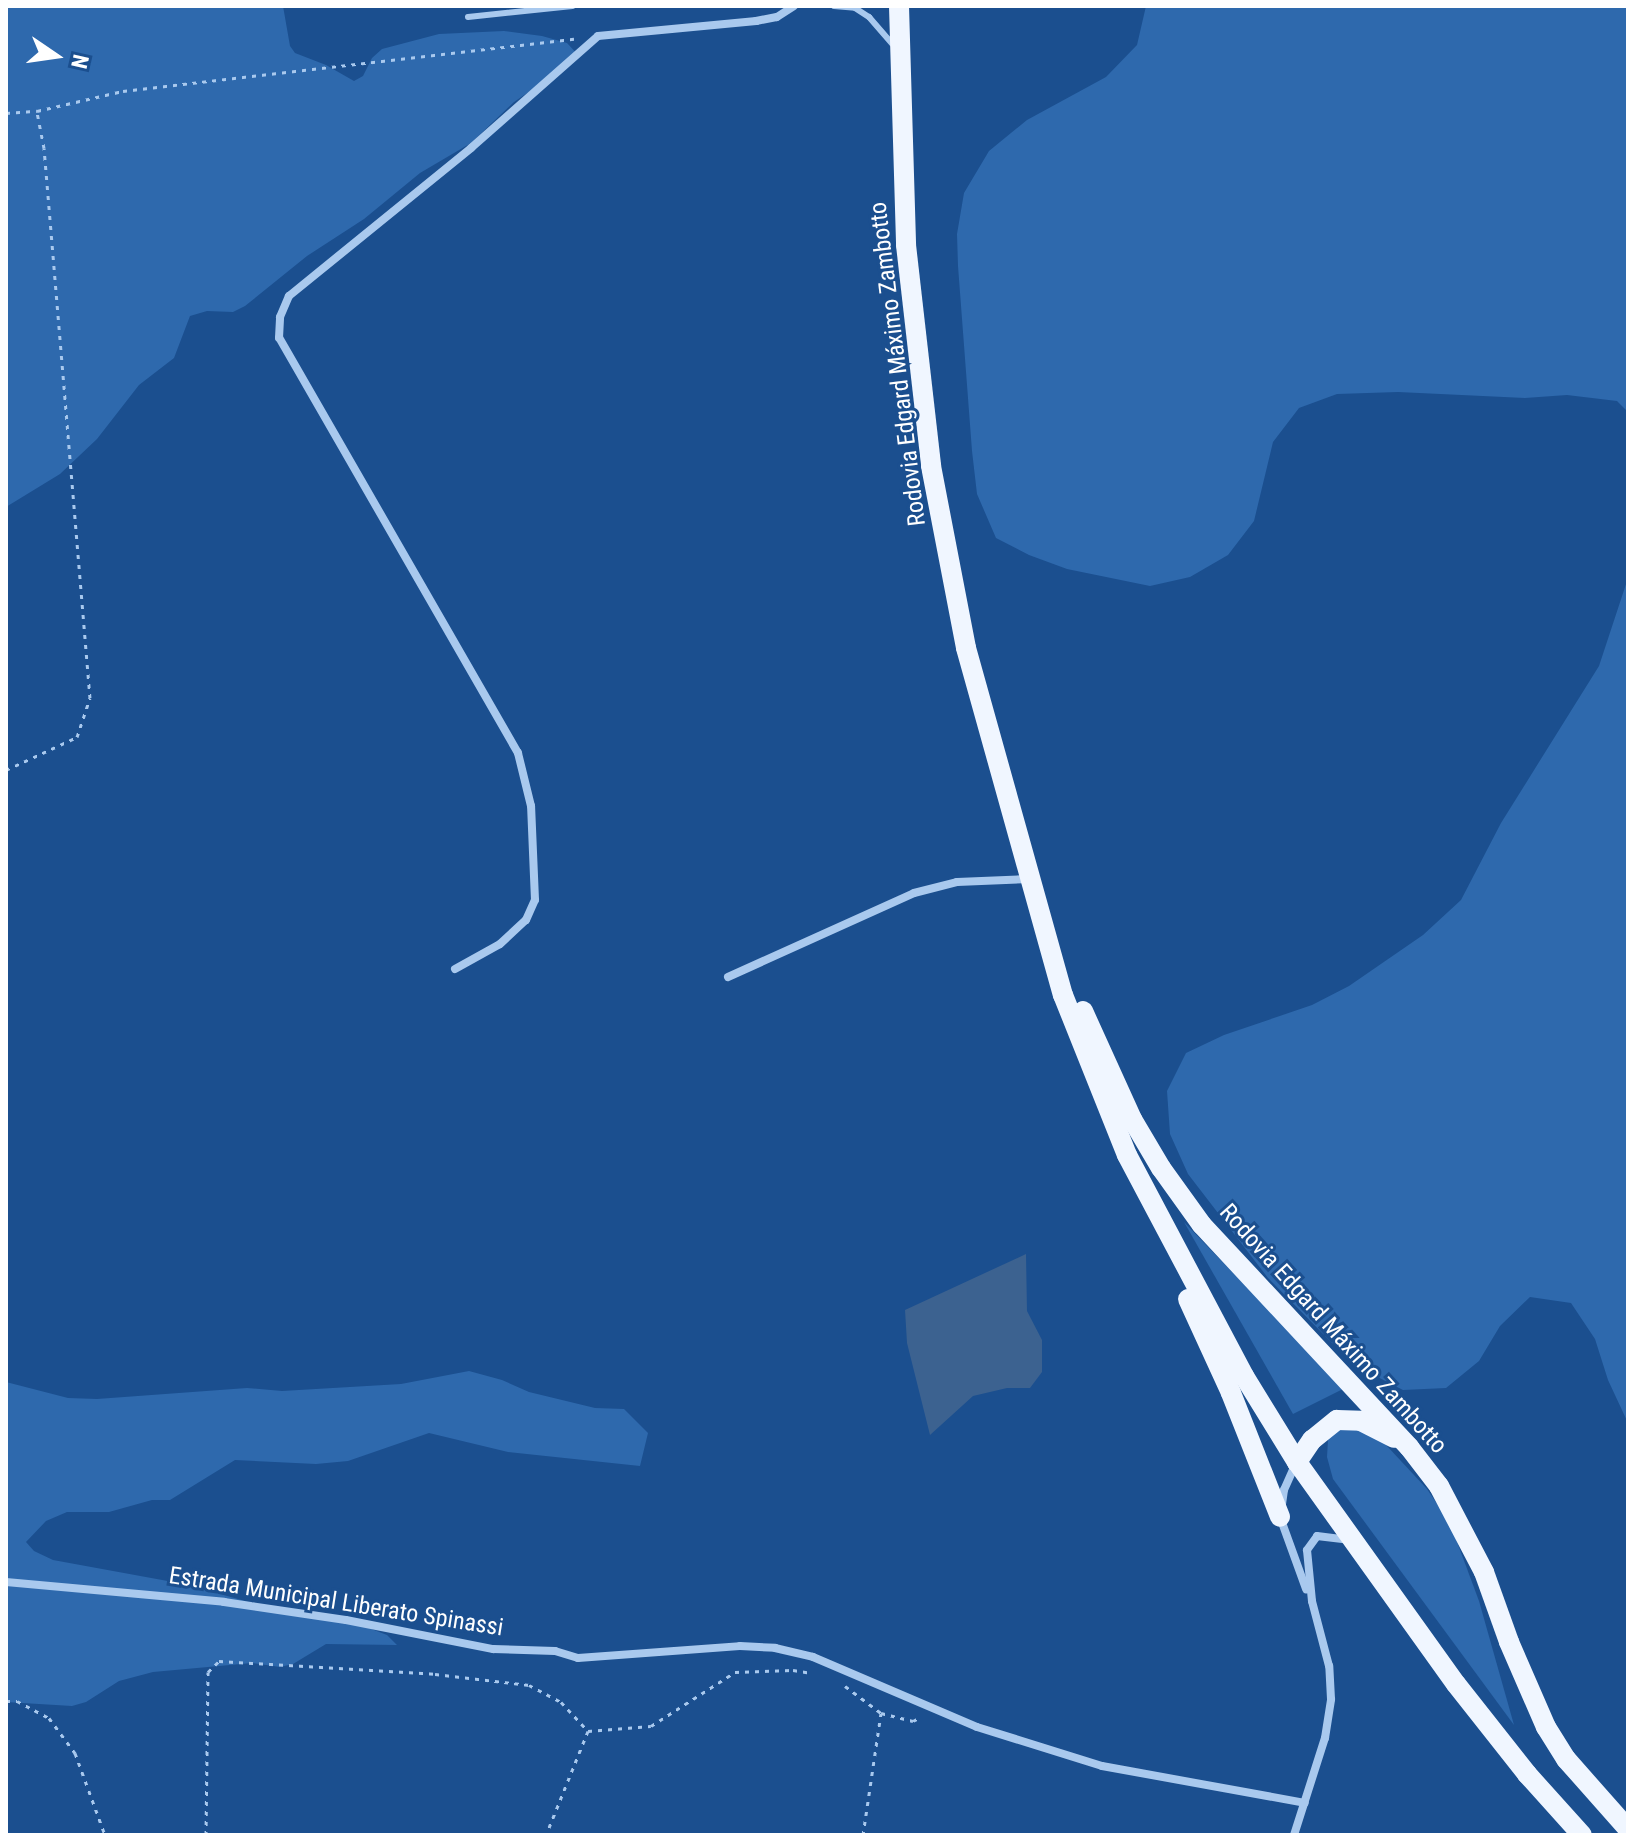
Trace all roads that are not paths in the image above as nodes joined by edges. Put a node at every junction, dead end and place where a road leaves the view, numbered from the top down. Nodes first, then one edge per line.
1 (572, 6) edge
2 (794, 6) edge
3 (834, 6) edge
4 (899, 6) edge
5 (856, 7) edge
6 (468, 17) dead end
7 (901, 55) junction
8 (1032, 888) junction
9 (455, 969) dead end
10 (728, 977) dead end
11 (1127, 1155) junction
12 (1409, 1447) junction
13 (1297, 1462) junction
14 (1280, 1517) junction
15 (1352, 1540) junction
16 (6, 1582) edge
17 (1312, 1601) junction
18 (1305, 1803) junction
19 (1628, 1829) edge
20 (1294, 1835) edge
21 (1582, 1835) edge

1 - 6 lane
2 - 9 street
3 - 5 lane
4 - 7 main road, Rodovia Edgard Máximo Zambotto
5 - 7 lane
7 - 8 main road, Rodovia Edgard Máximo Zambotto
8 - 10 street
8 - 11 main road, Rodovia Edgard Máximo Zambotto
8 - 12 main road, Rodovia Edgard Máximo Zambotto
11 - 13 main road, Rodovia Edgard Máximo Zambotto
11 - 14 main road
12 - 13 main road
12 - 19 main road, Rodovia Edgard Máximo Zambotto
13 - 14 street
13 - 15 main road, Rodovia Edgard Máximo Zambotto
14 - 17 street
15 - 17 street
15 - 21 main road, Rodovia Edgard Máximo Zambotto
16 - 18 street, Estrada Municipal Liberato Spinassi
17 - 18 street
18 - 20 street

